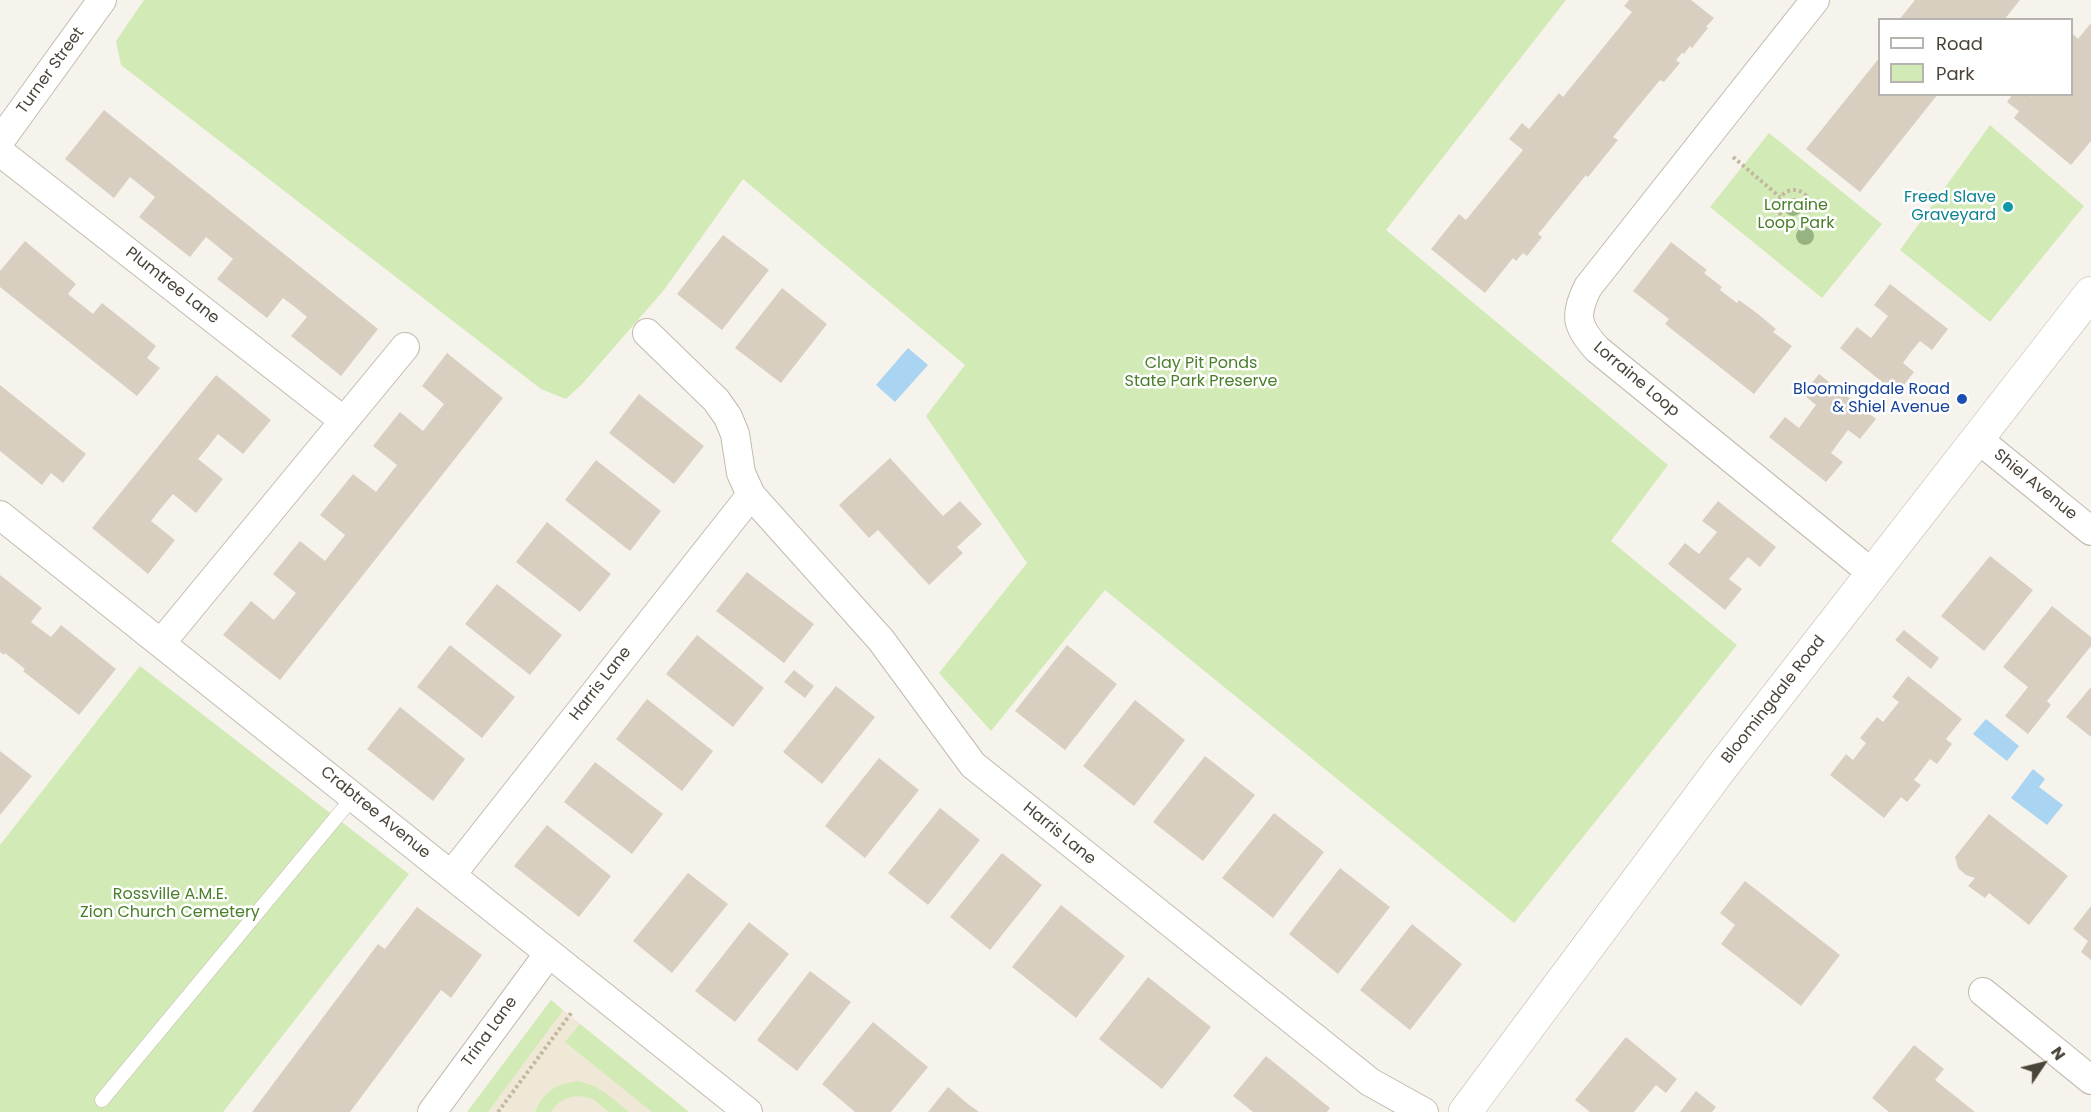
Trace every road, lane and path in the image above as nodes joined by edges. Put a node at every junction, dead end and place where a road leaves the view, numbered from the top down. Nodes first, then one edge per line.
1 (102, 0) edge
2 (1815, 0) edge
3 (0, 141) edge
4 (0, 152) edge
5 (1733, 157) dead end
6 (1780, 197) junction
7 (2091, 293) edge
8 (647, 333) dead end
9 (405, 347) dead end
10 (344, 420) junction
11 (1978, 439) junction
12 (751, 495) junction
13 (0, 515) edge
14 (2091, 531) edge
15 (1873, 574) junction
16 (161, 643) junction
17 (354, 796) junction
18 (452, 874) junction
19 (549, 953) junction
20 (1983, 992) dead end
21 (573, 1011) dead end
22 (2091, 1080) edge
23 (102, 1100) dead end
24 (432, 1112) edge
25 (498, 1112) edge
26 (748, 1112) edge
27 (1424, 1112) edge
28 (1465, 1112) edge

1 - 3 street, Turner Street
2 - 15 street, Lorraine Loop
4 - 10 street, Plumtree Lane
5 - 6 path
6 - 6 path
7 - 11 street, Bloomingdale Road
8 - 12 street, Harris Lane
9 - 10 street
10 - 16 street
11 - 14 street, Shiel Avenue
11 - 15 street, Bloomingdale Road
12 - 18 street, Harris Lane
12 - 27 street, Harris Lane
13 - 16 street, Crabtree Avenue
15 - 28 street, Bloomingdale Road
16 - 17 street, Crabtree Avenue
17 - 18 street, Crabtree Avenue
17 - 23 lane
18 - 19 street, Crabtree Avenue
19 - 24 street, Trina Lane
19 - 26 street, Crabtree Avenue
20 - 22 street
21 - 25 path

